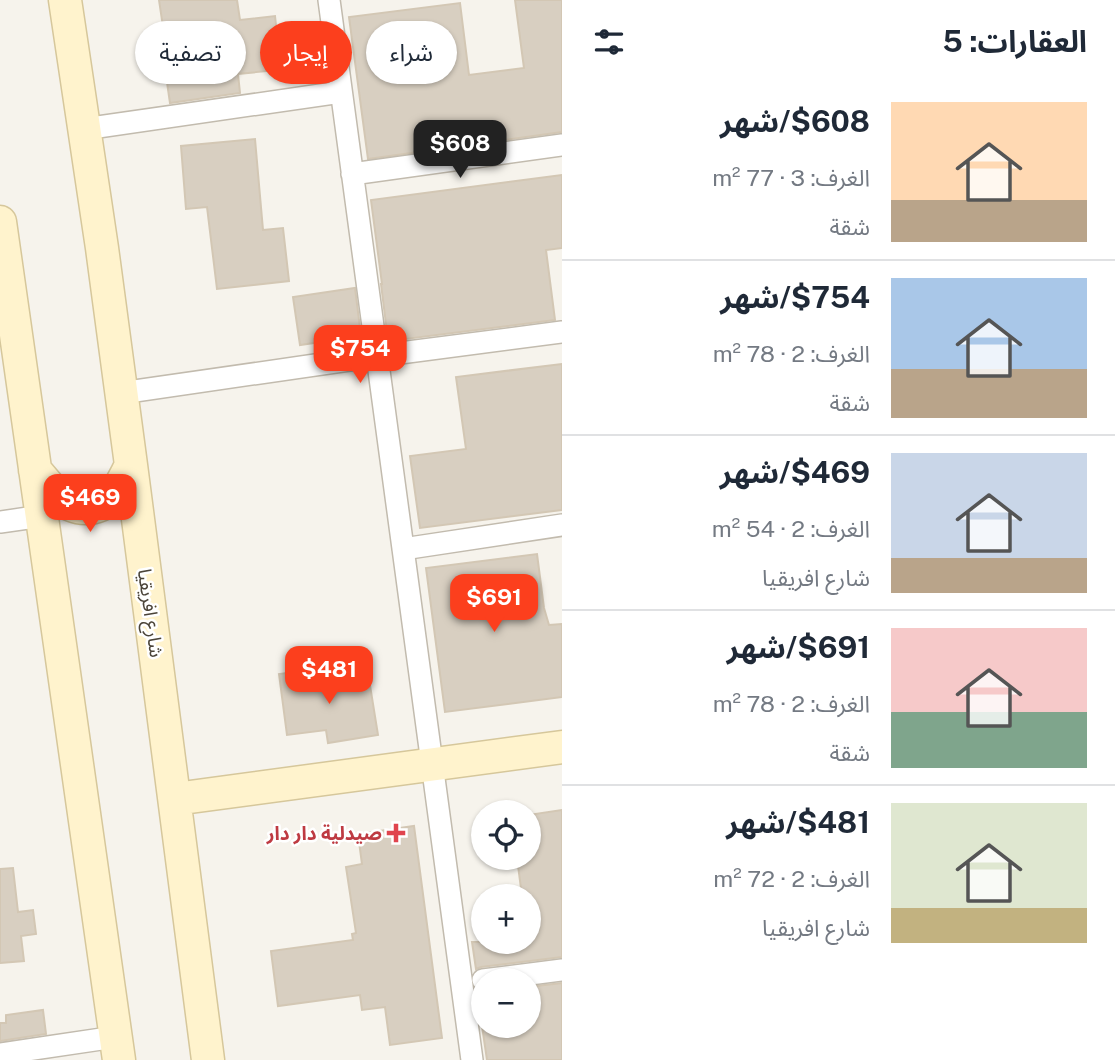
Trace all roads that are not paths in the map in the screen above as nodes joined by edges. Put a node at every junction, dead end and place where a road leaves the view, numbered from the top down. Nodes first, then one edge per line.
1 (65, 0) edge
2 (329, 0) edge
3 (341, 92) junction
4 (84, 129) junction
5 (562, 145) edge
6 (352, 174) junction
7 (0, 222) edge
8 (562, 332) edge
9 (377, 356) junction
10 (121, 393) junction
11 (131, 465) junction
12 (35, 470) junction
13 (42, 516) junction
14 (0, 522) edge
15 (562, 526) edge
16 (403, 549) junction
17 (562, 747) edge
18 (432, 765) junction
19 (175, 799) junction
20 (473, 968) edge
21 (562, 970) edge
22 (541, 973) edge
23 (473, 1038) edge
24 (117, 1049) edge
25 (0, 1054) edge
26 (208, 1060) edge
27 (472, 1060) edge

1 - 4 street, شارع افريقيا
2 - 3 street
3 - 4 street
3 - 6 street
4 - 10 street, شارع افريقيا
5 - 6 street
6 - 9 street
7 - 12 street
8 - 9 street
9 - 10 street
9 - 16 street
10 - 11 street, شارع افريقيا
11 - 12 street
11 - 19 street, شارع افريقيا
12 - 13 street
13 - 14 street
13 - 24 street
15 - 16 street
16 - 18 street
17 - 18 street
18 - 19 street
18 - 20 street
19 - 26 street, شارع افريقيا
21 - 22 street
23 - 27 street
24 - 25 street

